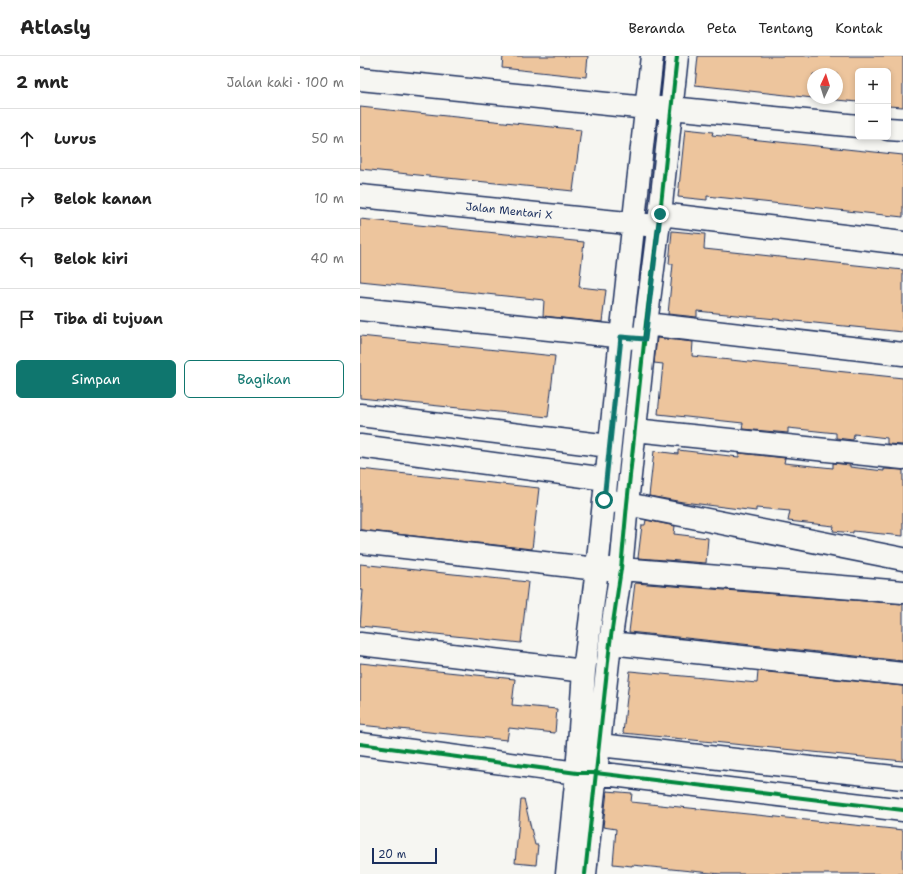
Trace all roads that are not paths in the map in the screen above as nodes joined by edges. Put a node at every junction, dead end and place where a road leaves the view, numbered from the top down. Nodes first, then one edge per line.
1 (652, 56) edge
2 (677, 56) edge
3 (360, 79) edge
4 (647, 108) junction
5 (671, 108) junction
6 (855, 126) edge
7 (891, 129) edge
8 (903, 130) edge
9 (360, 196) edge
10 (659, 220) junction
11 (634, 224) junction
12 (903, 243) edge
13 (360, 309) edge
14 (645, 332) junction
15 (621, 337) junction
16 (903, 354) edge
17 (360, 415) edge
18 (635, 430) junction
19 (360, 446) edge
20 (609, 446) junction
21 (903, 458) edge
22 (605, 489) junction
23 (627, 504) junction
24 (360, 542) edge
25 (903, 559) edge
26 (597, 569) junction
27 (622, 569) junction
28 (903, 592) edge
29 (610, 643) junction
30 (360, 644) edge
31 (584, 671) junction
32 (903, 674) edge
33 (360, 744) edge
34 (599, 745) junction
35 (822, 769) junction
36 (586, 773) junction
37 (903, 778) edge
38 (818, 799) junction
39 (903, 810) edge
40 (567, 874) edge
41 (585, 874) edge

1 - 4 street
2 - 5 street
3 - 4 street
4 - 5 street
4 - 11 street
5 - 6 street
5 - 10 street
7 - 8 street
9 - 11 street, Jalan Mentari X
10 - 11 street, Jalan Mentari X
10 - 12 street, Jalan Mentari X
10 - 14 street
11 - 15 street
13 - 15 street
14 - 15 street
14 - 16 street
14 - 18 street
15 - 20 street
17 - 20 street
18 - 21 street
18 - 23 street
19 - 22 street
20 - 22 street
22 - 23 street
22 - 26 street
23 - 25 street
23 - 27 street
24 - 26 street
26 - 27 street
26 - 31 street
27 - 28 street
27 - 29 street
29 - 32 street
29 - 34 street
30 - 31 street
31 - 36 street
33 - 36 street
34 - 35 street
34 - 36 street
35 - 37 street
35 - 38 street
36 - 38 street
36 - 40 street
36 - 41 street
38 - 39 street

